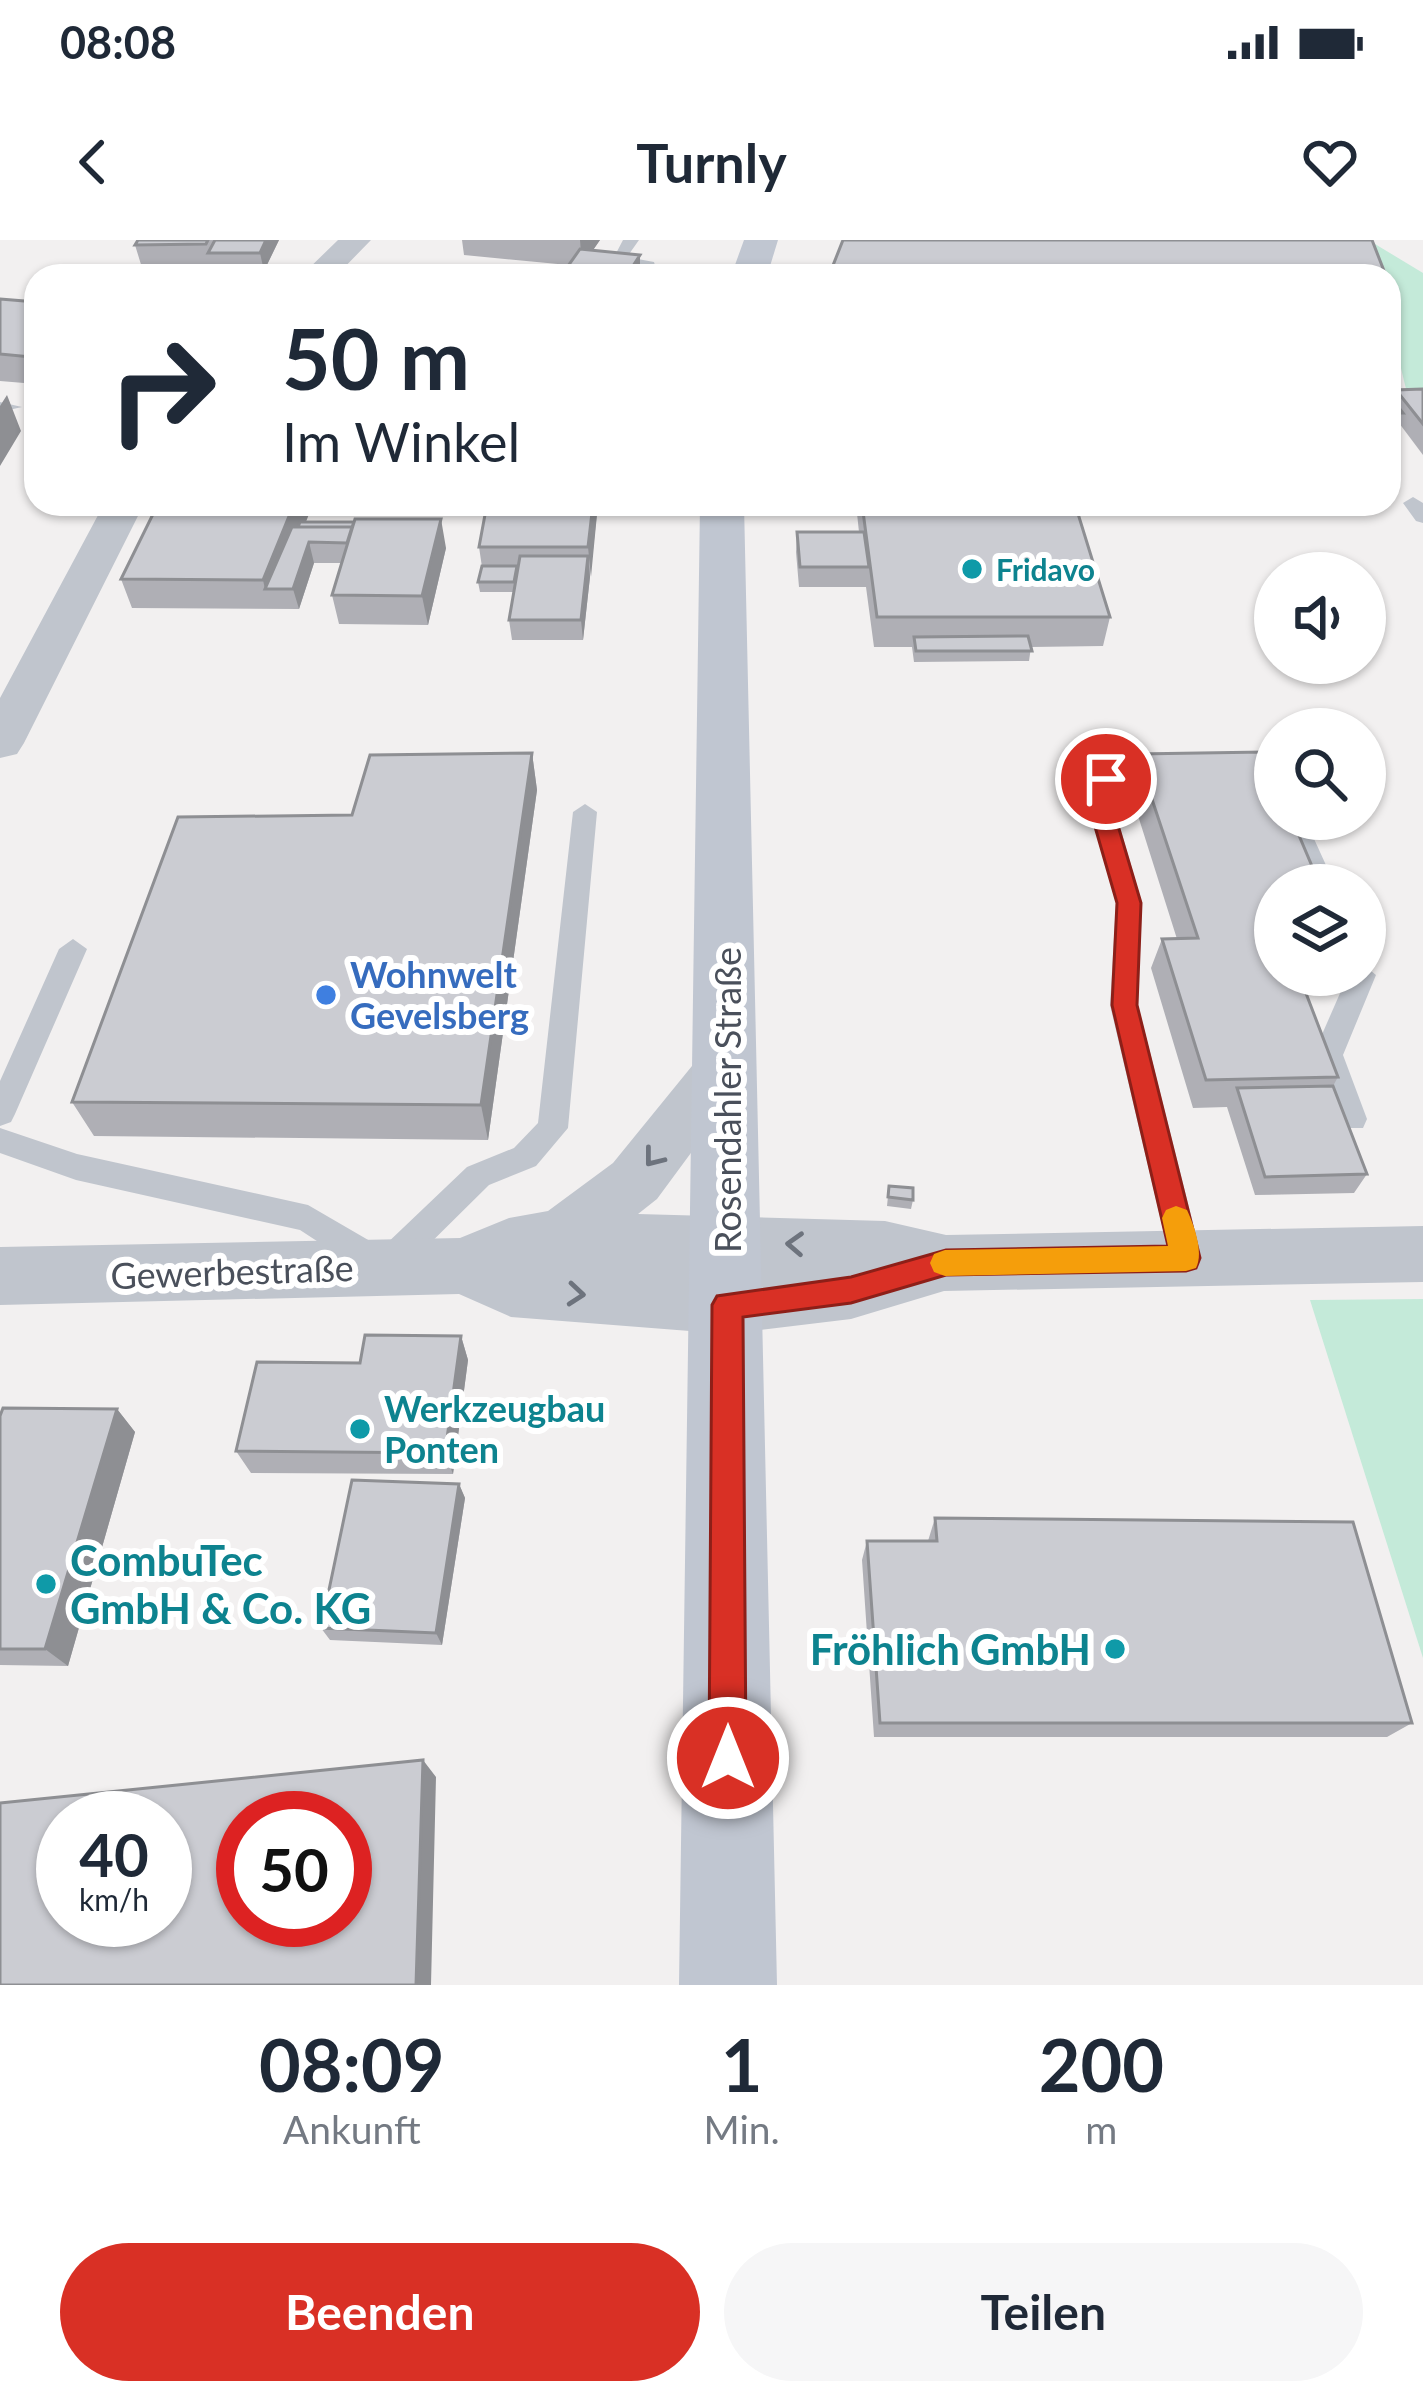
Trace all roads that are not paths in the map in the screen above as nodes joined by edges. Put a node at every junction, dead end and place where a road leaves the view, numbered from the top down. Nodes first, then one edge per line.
1 (356, 240) edge
2 (631, 240) edge
3 (329, 264) edge
4 (642, 264) edge
5 (118, 516) edge
6 (722, 516) edge
7 (0, 742) edge
8 (1192, 770) edge
9 (585, 812) dead end
10 (73, 949) dead end
11 (1353, 996) edge
12 (725, 1066) junction
13 (0, 1114) edge
14 (1352, 1120) edge
15 (0, 1140) edge
16 (564, 1235) junction
17 (1423, 1254) edge
18 (1186, 1258) junction
19 (465, 1266) junction
20 (384, 1267) junction
21 (727, 1274) junction
22 (0, 1276) edge
23 (728, 1985) edge

1 - 3 street
2 - 4 lane
5 - 7 street
6 - 12 main road, Rosendahler Straße
8 - 18 lane
9 - 20 lane
10 - 13 lane
11 - 14 lane
12 -> 16 street, Gewerbestraße
12 - 21 main road, Rosendahler Straße
15 - 20 lane
16 - 19 street, Gewerbestraße
16 - 21 street, Gewerbestraße
17 - 18 street
18 - 21 street
19 - 20 street, Gewerbestraße
19 -> 21 street, Gewerbestraße
20 - 22 street, Gewerbestraße
21 - 23 main road, Rosendahler Straße

